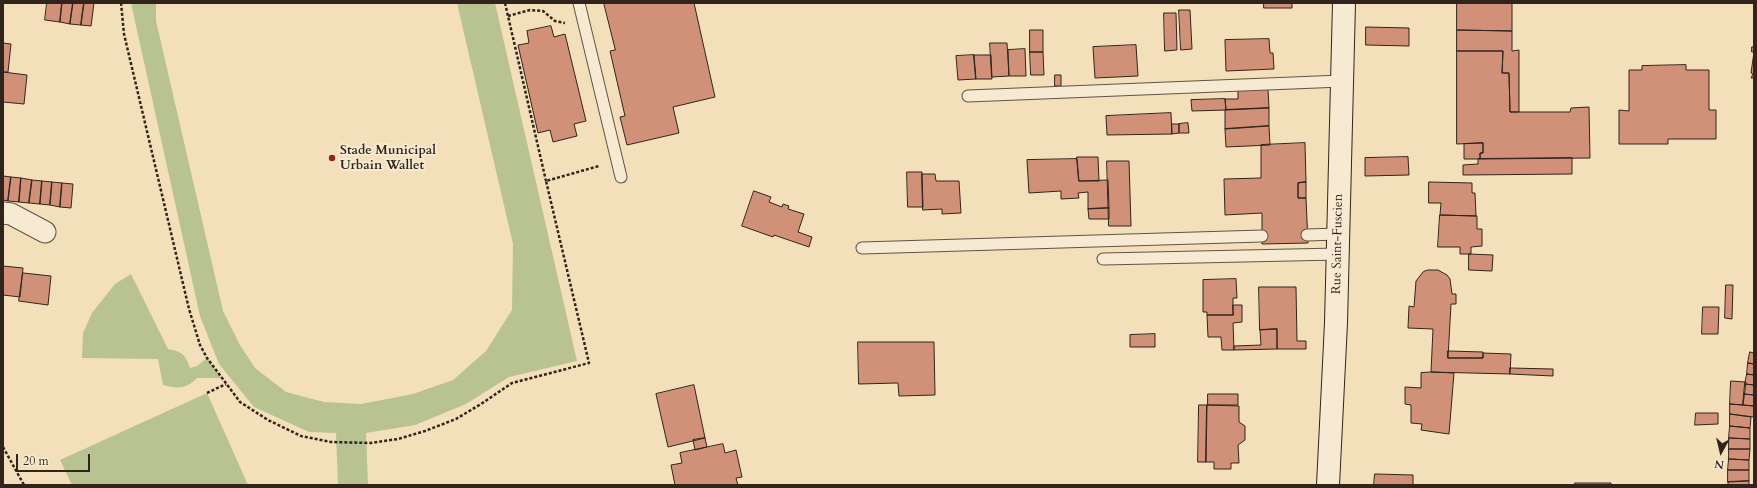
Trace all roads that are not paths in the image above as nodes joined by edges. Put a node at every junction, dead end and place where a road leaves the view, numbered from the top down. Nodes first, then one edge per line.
1 (580, 3) edge
2 (1344, 3) edge
3 (1342, 81) junction
4 (968, 96) dead end
5 (621, 177) dead end
6 (3, 213) edge
7 (45, 232) dead end
8 (1307, 235) dead end
9 (1262, 236) dead end
10 (1338, 244) junction
11 (862, 248) dead end
12 (1103, 259) dead end
13 (1328, 485) edge

1 - 5 lane
2 - 3 main road, Rue Saint-Fuscien
3 - 4 lane
3 - 10 main road, Rue Saint-Fuscien
6 - 7 street
8 - 10 lane
9 - 11 lane
10 - 12 lane
10 - 13 main road, Rue Saint-Fuscien

